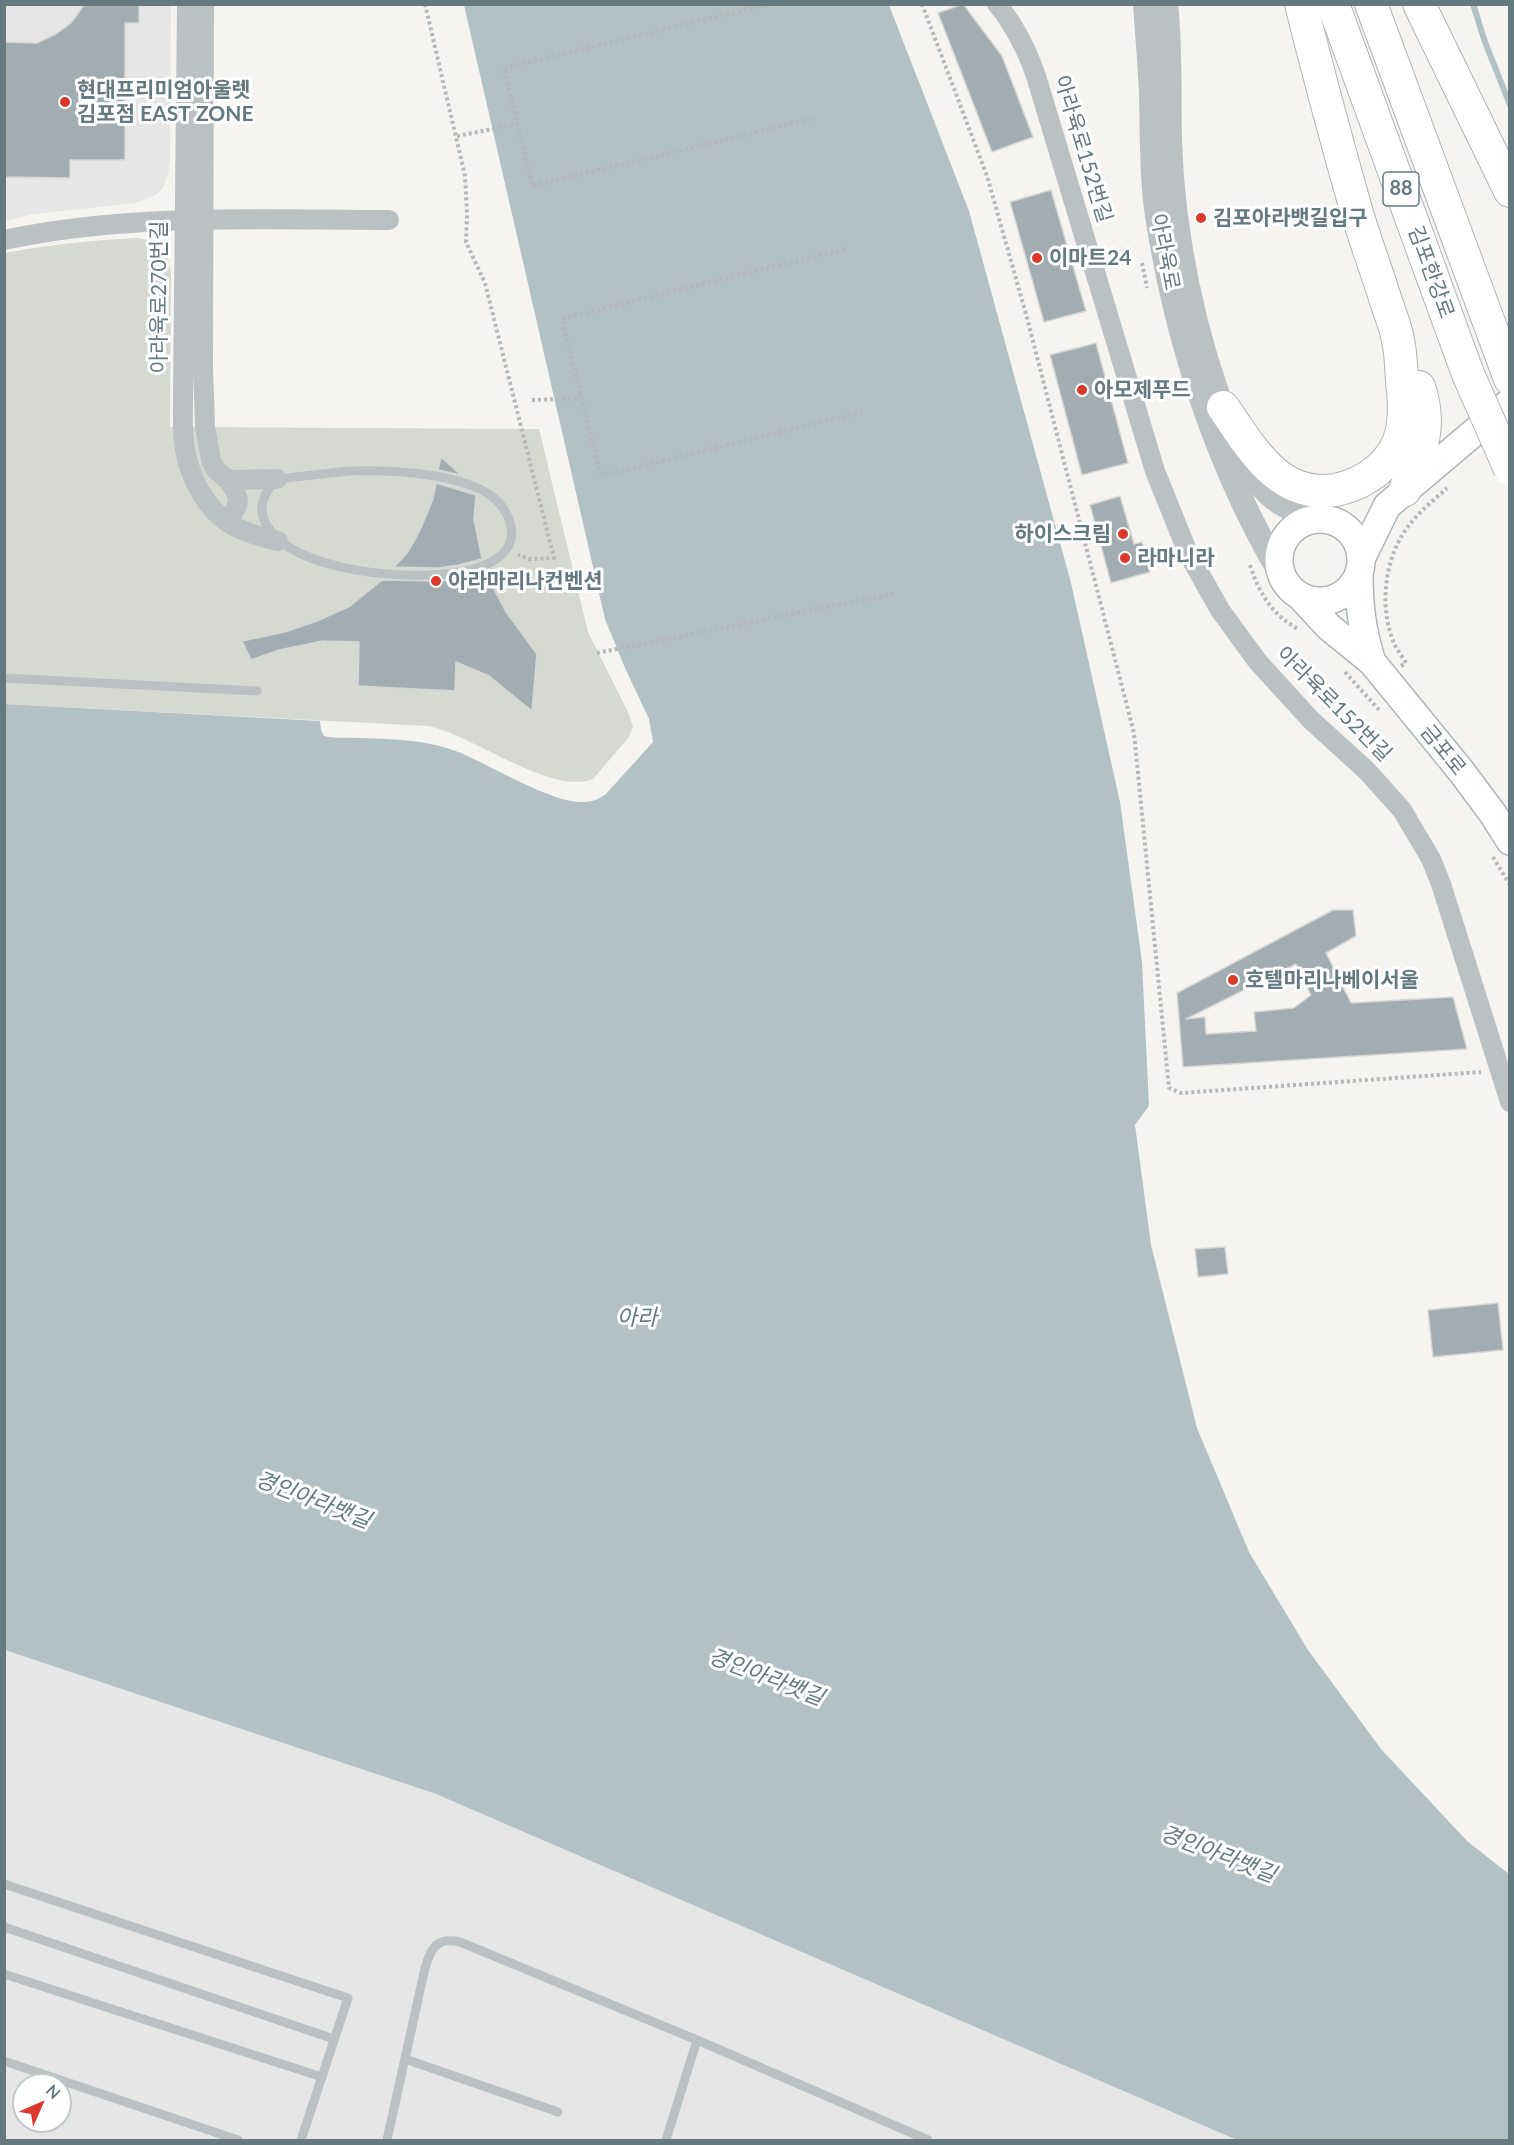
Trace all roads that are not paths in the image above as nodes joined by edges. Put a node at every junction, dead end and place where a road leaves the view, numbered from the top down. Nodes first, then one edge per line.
1 (187, 4) edge
2 (204, 4) edge
3 (997, 4) edge
4 (1145, 4) edge
5 (1166, 4) edge
6 (1301, 4) edge
7 (1333, 4) edge
8 (1371, 4) edge
9 (1419, 4) edge
10 (1509, 192) edge
11 (193, 220) junction
12 (389, 220) dead end
13 (4, 240) edge
14 (1398, 340) junction
15 (1509, 380) edge
16 (1509, 402) edge
17 (1223, 407) junction
18 (207, 445) junction
19 (184, 449) junction
20 (1509, 469) edge
21 (276, 479) junction
22 (228, 480) junction
23 (1396, 498) junction
24 (1323, 520) junction
25 (226, 521) junction
26 (278, 541) junction
27 (1360, 566) junction
28 (1282, 576) junction
29 (1301, 597) junction
30 (1372, 663) junction
31 (4, 678) edge
32 (258, 691) dead end
33 (1500, 848) edge
34 (1509, 1102) edge
35 (4, 1884) edge
36 (4, 1927) edge
37 (4, 1974) edge
38 (334, 2039) junction
39 (698, 2040) junction
40 (405, 2059) junction
41 (4, 2061) edge
42 (322, 2077) junction
43 (558, 2112) dead end
44 (238, 2140) edge
45 (301, 2140) edge
46 (387, 2140) edge
47 (666, 2140) edge
48 (928, 2140) edge

1 - 11 street, 아라육로270번길
2 - 11 street, 아라육로270번길
3 - 34 street, 아라육로152번길
4 - 28 street, 아라육로
5 - 17 street, 아라육로
6 - 14 highway
7 - 20 highway, 김포한강로 / 88, bridge
8 - 15 highway, 김포한강로 / 88
9 - 10 highway
11 - 12 street
11 - 13 street
11 - 18 street, 아라육로270번길
11 - 19 street, 아라육로270번길
14 - 17 highway
14 - 23 highway
16 - 23 main road
17 - 24 street, 아라육로
18 - 19 street
18 - 22 street, 아라육로270번길
19 - 25 street, 아라육로270번길
21 - 22 street
21 - 26 lane
21 - 26 lane
22 - 25 street, 아라육로270번길
23 - 24 main road
23 - 27 main road
24 - 27 main road
24 - 28 main road
25 - 26 street, 아라육로270번길
27 - 29 main road
27 - 30 main road
28 - 29 main road
29 - 30 main road
30 - 33 main road, 금포로
31 - 32 lane
35 - 38 lane
36 - 38 lane
37 - 42 lane
38 - 42 lane
39 - 40 lane
39 - 47 lane
39 - 48 lane
40 - 43 lane
40 - 46 lane
41 - 44 lane
42 - 45 lane

